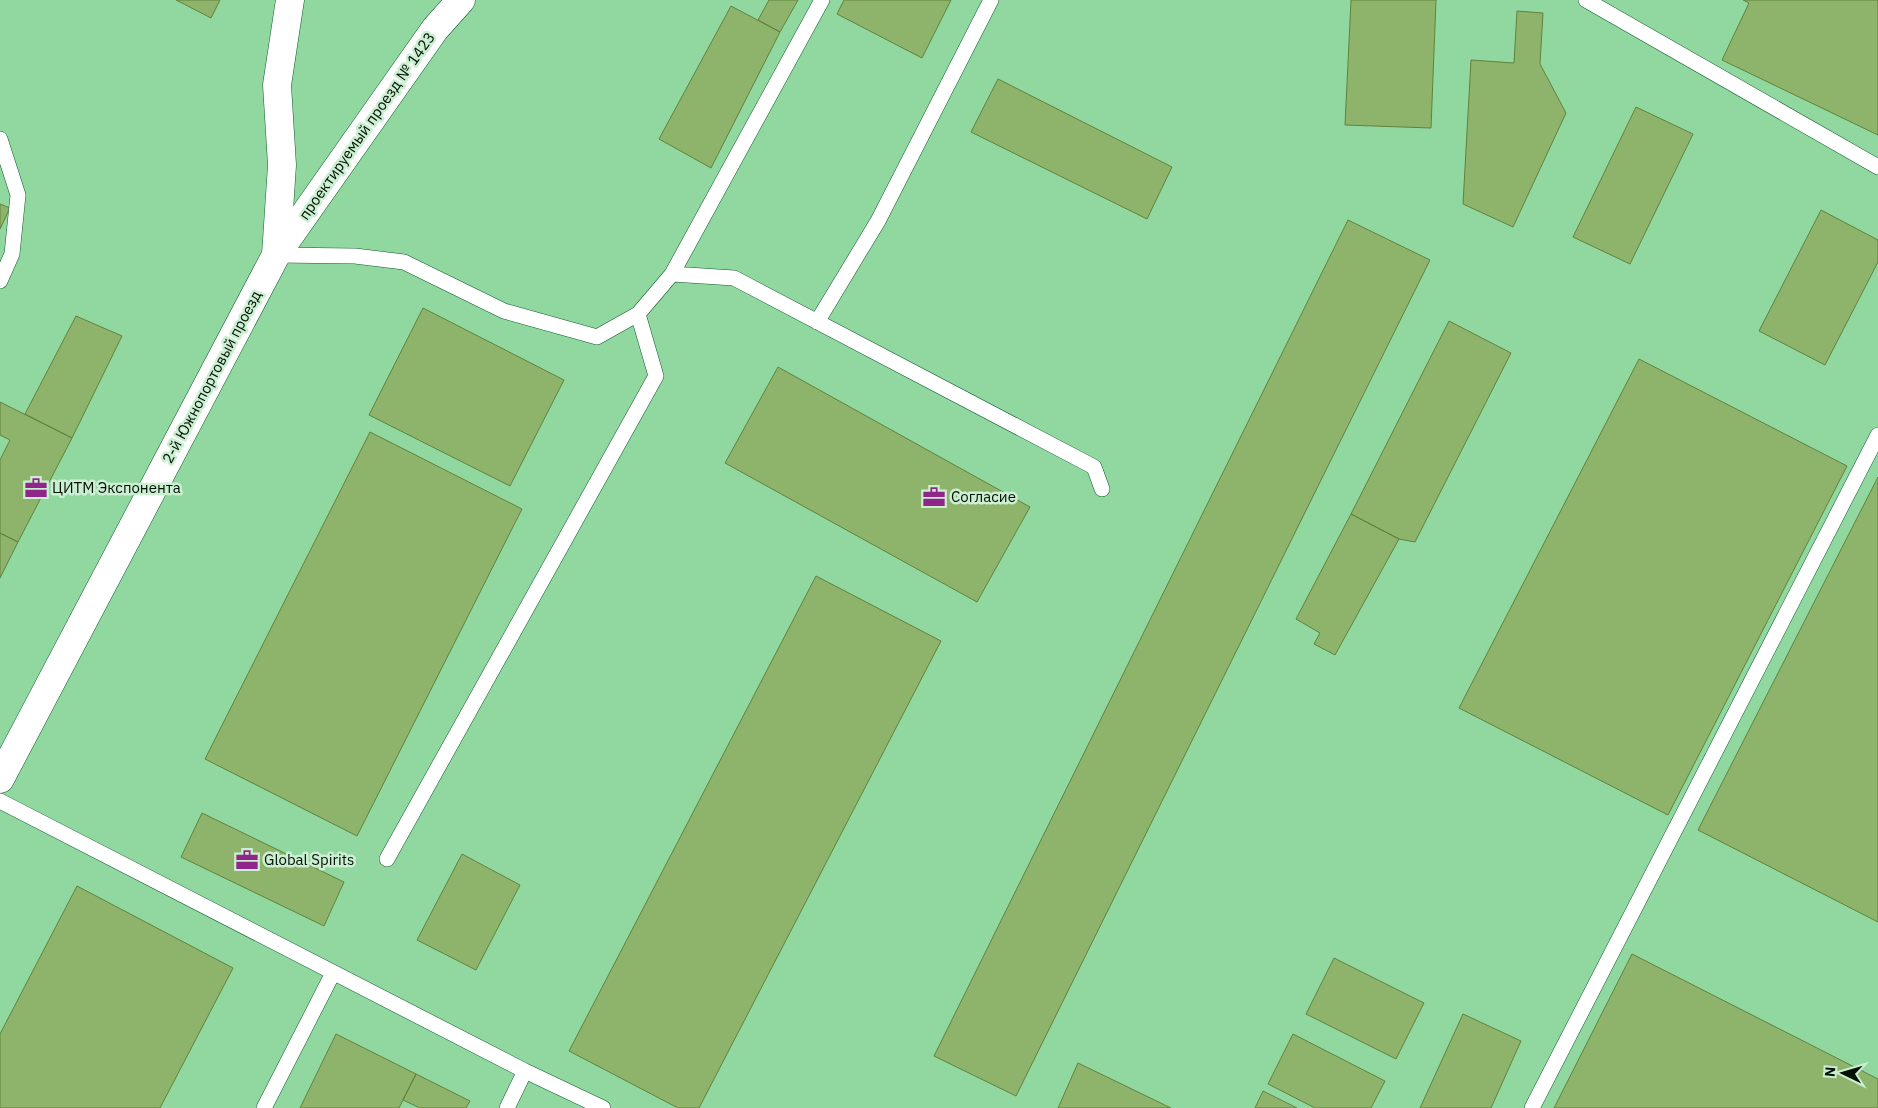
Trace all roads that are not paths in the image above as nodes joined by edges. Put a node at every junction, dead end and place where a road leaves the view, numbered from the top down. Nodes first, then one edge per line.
1 (290, 0) edge
2 (461, 0) edge
3 (822, 0) edge
4 (990, 0) edge
5 (1586, 0) edge
6 (0, 139) edge
7 (1878, 167) edge
8 (276, 255) junction
9 (672, 274) junction
10 (0, 281) edge
11 (638, 314) junction
12 (817, 322) junction
13 (1878, 434) edge
14 (1102, 489) dead end
15 (0, 779) edge
16 (0, 801) edge
17 (387, 859) dead end
18 (333, 973) junction
19 (524, 1072) junction
20 (264, 1108) edge
21 (507, 1108) edge
22 (603, 1108) edge
23 (1532, 1108) edge

1 - 8 main road, 2-й Южнопортовый проезд
2 - 8 main road, проектируемый проезд № 1423
3 - 9 lane
4 - 12 lane
5 - 7 lane
6 - 10 lane
8 - 11 lane
8 - 15 main road, 2-й Южнопортовый проезд
9 - 11 lane
9 - 12 lane
11 - 17 lane
12 - 14 lane
13 - 23 lane
16 - 18 lane
18 - 19 lane
18 - 20 lane
19 - 21 lane
19 - 22 lane

